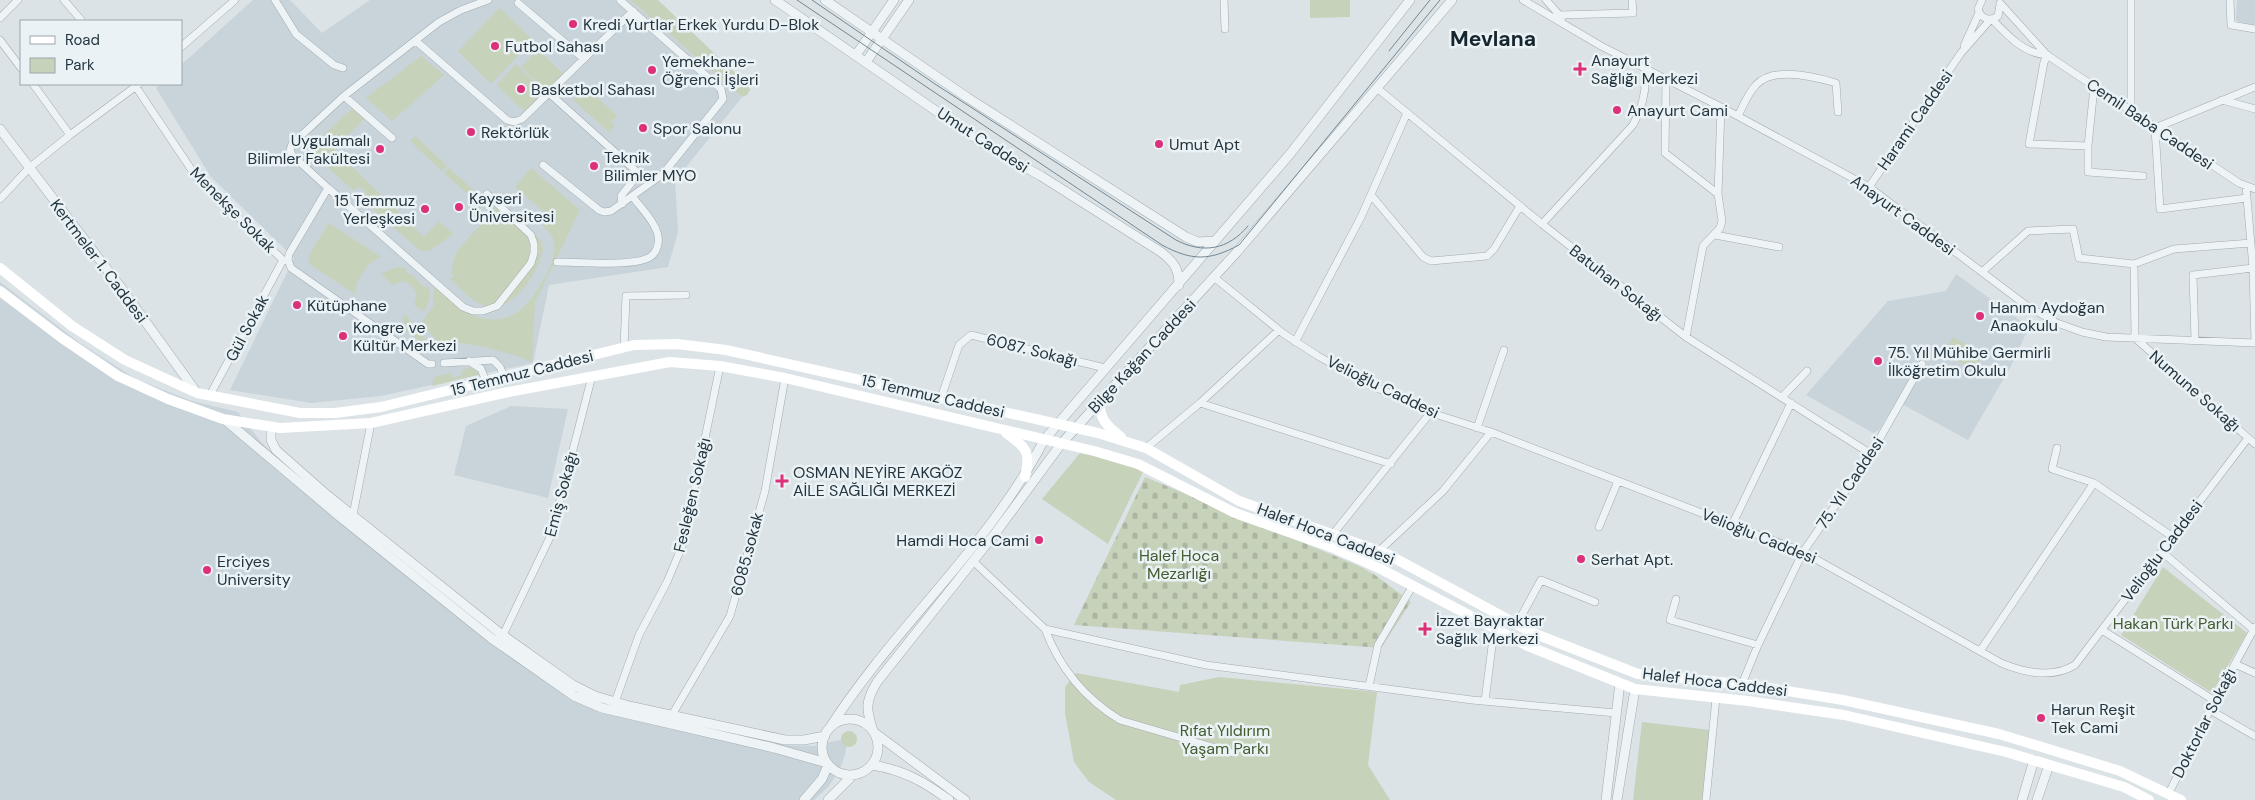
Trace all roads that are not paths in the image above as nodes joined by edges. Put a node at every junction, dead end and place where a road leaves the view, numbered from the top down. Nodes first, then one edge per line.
1 (18, 0) edge
2 (64, 0) edge
3 (235, 0) edge
4 (275, 0) edge
5 (488, 0) edge
6 (620, 0) edge
7 (775, 0) edge
8 (825, 0) edge
9 (909, 0) edge
10 (1224, 0) edge
11 (1410, 0) edge
12 (1452, 0) edge
13 (1523, 0) edge
14 (1546, 0) edge
15 (1632, 0) edge
16 (1971, 0) edge
17 (1982, 0) edge
18 (2131, 0) edge
19 (2230, 0) edge
20 (891, 2) edge
21 (1999, 2) edge
22 (518, 3) dead end
23 (633, 11) junction
24 (1978, 11) junction
25 (1559, 15) junction
26 (0, 18) edge
27 (81, 20) edge
28 (1991, 20) junction
29 (1567, 24) junction
30 (1225, 28) dead end
31 (2255, 29) edge
32 (871, 33) junction
33 (0, 40) edge
34 (882, 40) junction
35 (416, 41) junction
36 (182, 46) edge
37 (1961, 53) junction
38 (856, 55) junction
39 (2047, 55) junction
40 (584, 59) junction
41 (866, 62) junction
42 (20, 67) edge
43 (343, 68) dead end
44 (1645, 68) junction
45 (1666, 79) junction
46 (34, 85) edge
47 (137, 85) edge
48 (2094, 87) junction
49 (2255, 87) edge
50 (1377, 88) junction
51 (549, 93) junction
52 (344, 96) junction
53 (2222, 100) junction
54 (1721, 107) junction
55 (2255, 109) edge
56 (2130, 111) junction
57 (1838, 112) dead end
58 (1407, 113) junction
59 (1738, 116) junction
60 (2155, 128) junction
61 (0, 129) edge
62 (70, 135) junction
63 (392, 138) dead end
64 (2088, 146) junction
65 (544, 164) dead end
66 (29, 168) junction
67 (2142, 176) dead end
68 (2246, 186) junction
69 (1869, 187) junction
70 (328, 188) junction
71 (2255, 189) edge
72 (487, 194) dead end
73 (1718, 194) junction
74 (1371, 195) junction
75 (632, 196) junction
76 (2247, 198) junction
77 (0, 199) edge
78 (622, 204) junction
79 (1520, 206) junction
80 (1542, 224) junction
81 (1714, 235) junction
82 (1215, 242) junction
83 (2251, 243) junction
84 (1779, 247) dead end
85 (283, 260) joint
86 (557, 262) dead end
87 (2134, 264) junction
88 (0, 268) edge
89 (2253, 268) junction
90 (1982, 272) junction
91 (1215, 278) junction
92 (1179, 285) junction
93 (0, 291) edge
94 (686, 295) dead end
95 (1279, 330) junction
96 (1686, 337) junction
97 (2135, 338) junction
98 (2195, 340) junction
99 (1295, 342) junction
100 (2255, 343) edge
101 (624, 348) junction
102 (1504, 350) dead end
103 (469, 361) junction
104 (444, 363) dead end
105 (432, 364) dead end
106 (1922, 364) dead end
107 (720, 366) junction
108 (1105, 368) junction
109 (1807, 371) dead end
110 (504, 376) junction
111 (592, 376) junction
112 (785, 378) junction
113 (486, 381) junction
114 (508, 392) junction
115 (197, 393) junction
116 (210, 395) junction
117 (490, 396) junction
118 (1782, 397) junction
119 (227, 398) junction
120 (941, 398) junction
121 (1100, 401) junction
122 (1200, 403) junction
123 (1791, 403) junction
124 (266, 406) junction
125 (1431, 412) junction
126 (223, 418) junction
127 (370, 423) junction
128 (1057, 424) junction
129 (271, 427) junction
130 (1075, 428) junction
131 (1477, 428) junction
132 (1001, 430) junction
133 (1491, 432) junction
134 (2248, 438) junction
135 (1044, 440) junction
136 (1126, 440) junction
137 (1061, 444) junction
138 (2255, 444) edge
139 (1146, 448) junction
140 (2057, 448) dead end
141 (1872, 454) junction
142 (1391, 464) junction
143 (1025, 476) junction
144 (1618, 481) junction
145 (2094, 484) junction
146 (353, 515) junction
147 (1732, 525) junction
148 (1599, 527) dead end
149 (1333, 534) junction
150 (2173, 537) junction
151 (1379, 551) junction
152 (1803, 552) junction
153 (2162, 552) junction
154 (973, 561) junction
155 (1413, 585) junction
156 (1676, 599) dead end
157 (1595, 602) dead end
158 (1517, 624) junction
159 (2254, 628) edge
160 (1046, 629) junction
161 (1499, 630) junction
162 (2102, 630) junction
163 (503, 635) junction
164 (1758, 645) junction
165 (1980, 651) junction
166 (2235, 664) junction
167 (2255, 673) edge
168 (1620, 682) junction
169 (1742, 684) junction
170 (1369, 686) junction
171 (1635, 689) junction
172 (1716, 698) junction
173 (1485, 701) junction
174 (2215, 701) junction
175 (615, 702) junction
176 (2210, 710) junction
177 (1616, 712) junction
178 (672, 715) junction
179 (827, 732) junction
180 (874, 732) junction
181 (2255, 736) edge
182 (1233, 753) dead end
183 (2034, 760) junction
184 (828, 764) junction
185 (872, 765) junction
186 (2049, 765) junction
187 (852, 775) junction
188 (2169, 793) junction
189 (804, 800) edge
190 (828, 800) edge
191 (949, 800) edge
192 (965, 800) edge
193 (1606, 800) edge
194 (1617, 800) edge
195 (1706, 800) edge
196 (2022, 800) edge
197 (2037, 800) edge
198 (2149, 800) edge
199 (2181, 800) edge

1 - 26 street
2 - 27 street
3 - 36 street
4 - 43 street
5 - 35 street
6 - 23 street
7 - 38 street, Umut Caddesi
8 - 32 street, Umut Caddesi
9 - 34 street
10 - 30 street
11 - 82 street, Bilge Kağan Caddesi
12 - 50 street, Bilge Kağan Caddesi
13 - 29 street
14 - 25 street
15 - 25 street
16 - 24 street
17 - 24 street
18 - 56 street
19 - 31 street
20 - 32 street
21 - 28 street
21 - 39 street, Cemil Baba Caddesi
22 - 40 street
23 - 40 street
23 - 75 street
24 - 28 street, Cemil Baba Caddesi
24 - 37 street
25 - 29 street
28 - 37 street
28 - 39 street, Cemil Baba Caddesi
29 - 44 street, Anayurt Caddesi
32 - 34 street, Umut Caddesi
32 - 38 street
33 - 42 street
34 - 41 street
34 - 82 street, Umut Caddesi
35 - 51 street
35 - 52 street
37 - 69 street, Harami Caddesi
38 - 41 street, Umut Caddesi
39 - 48 street, Cemil Baba Caddesi
39 - 64 street
40 - 51 street
41 - 92 street, Umut Caddesi
44 - 45 street, Anayurt Caddesi
44 - 80 street
45 - 54 street, Anayurt Caddesi
45 - 73 street
46 - 62 street
47 - 62 street
47 - 85 street, Menekşe Sokak
48 - 56 street, Cemil Baba Caddesi
48 - 64 street
49 - 53 street
50 - 58 street, Batuhan Sokağı
50 - 91 street, Bilge Kağan Caddesi
51 - 78 street
52 - 63 street
52 - 70 street
53 - 55 street
53 - 60 street
54 - 59 street, Anayurt Caddesi
54 - 73 street
56 - 60 street, Cemil Baba Caddesi
57 - 59 street
58 - 74 street
58 - 79 street, Batuhan Sokağı
59 - 69 street, Anayurt Caddesi
60 - 68 street, Cemil Baba Caddesi
60 - 76 street
61 - 66 street, Kertmeler 1. Caddesi
62 - 66 street
64 - 67 street
65 - 78 street
66 - 77 street
66 - 115 street, Kertmeler 1. Caddesi
68 - 71 street, Cemil Baba Caddesi
68 - 76 street
69 - 90 street, Anayurt Caddesi
70 - 72 street
70 - 105 street
73 - 81 street
74 - 79 street
74 - 99 street
75 - 78 street
75 - 86 street
76 - 83 street
79 - 80 street, Batuhan Sokağı
80 - 96 street, Batuhan Sokağı
81 - 84 street
81 - 96 street
82 - 92 street, Bilge Kağan Caddesi
83 - 87 street
83 - 89 street
85 - 116 street, Gül Sokak
87 - 90 street
87 - 97 street
88 - 115 main road, 15 Temmuz Caddesi
89 - 98 street
89 - 100 street
90 - 97 street, Anayurt Caddesi
91 - 95 street, Velioğlu Caddesi
91 - 121 street, Bilge Kağan Caddesi
92 - 108 street, Bilge Kağan Caddesi
93 - 126 main road, 15 Temmuz Caddesi
94 - 101 street
95 - 99 street, Velioğlu Caddesi
95 - 122 street
96 - 118 street, Batuhan Sokağı
97 - 98 street, Anayurt Caddesi
97 - 134 street, Numune Sokağı
98 - 100 street, Anayurt Caddesi
99 - 125 street, Velioğlu Caddesi
101 - 110 main road, 15 Temmuz Caddesi
101 - 120 main road, 15 Temmuz Caddesi
102 - 131 street
103 - 104 street
103 - 110 street
103 - 113 street
106 - 141 street, 75. Yıl Caddesi
107 - 111 main road, 15 Temmuz Caddesi
107 - 112 main road, 15 Temmuz Caddesi
107 - 175 street, Fesleğen Sokağı
108 - 120 street, 6087. Sokağı
108 - 128 street, Bilge Kağan Caddesi
109 - 118 street
110 - 113 main road, 15 Temmuz Caddesi
110 - 114 main road
111 - 114 main road, 15 Temmuz Caddesi
111 - 163 street, Emiş Sokağı
112 - 132 main road, 15 Temmuz Caddesi
112 - 178 street, 6085.sokak
113 - 117 main road
113 - 124 main road, 15 Temmuz Caddesi
114 - 117 main road, 15 Temmuz Caddesi
115 - 116 main road, 15 Temmuz Caddesi
116 - 119 main road, 15 Temmuz Caddesi
117 - 127 main road, 15 Temmuz Caddesi
118 - 123 street, Batuhan Sokağı
119 - 124 main road, 15 Temmuz Caddesi
119 - 126 main road
120 - 128 main road, 15 Temmuz Caddesi
121 - 130 street, Bilge Kağan Caddesi
121 - 136 main road
122 - 139 street
122 - 142 street
123 - 141 street, Batuhan Sokağı
123 - 147 street
124 - 129 main road
125 - 131 street, Velioğlu Caddesi
125 - 142 street
126 - 129 main road, 15 Temmuz Caddesi
126 - 184 street
127 - 129 main road, 15 Temmuz Caddesi
127 - 146 street
128 - 130 main road, 15 Temmuz Caddesi
128 - 135 street, Bilge Kağan Caddesi
129 - 146 street
130 - 136 main road, Halef Hoca Caddesi
130 - 137 street, Bilge Kağan Caddesi
131 - 133 street, Velioğlu Caddesi
132 - 135 main road, 15 Temmuz Caddesi
132 - 143 main road
133 - 144 street, Velioğlu Caddesi
133 - 151 street
134 - 138 street, Numune Sokağı
134 - 150 street, Velioğlu Caddesi
135 - 137 main road, 15 Temmuz Caddesi
135 - 143 street, Bilge Kağan Caddesi
136 - 139 main road, Halef Hoca Caddesi
137 - 154 street, Bilge Kağan Caddesi
137 - 155 main road, Halef Hoca Caddesi
139 - 149 main road, Halef Hoca Caddesi
140 - 145 street
141 - 152 street, 75. Yıl Caddesi
142 - 149 street
143 - 179 street, Bilge Kağan Caddesi
144 - 147 street, Velioğlu Caddesi
144 - 148 street
145 - 150 street
145 - 165 street
146 - 163 street
147 - 152 street, Velioğlu Caddesi
149 - 151 main road, Halef Hoca Caddesi
150 - 153 street, Velioğlu Caddesi
151 - 158 main road, Halef Hoca Caddesi
152 - 164 street, 75. Yıl Caddesi
152 - 165 street, Velioğlu Caddesi
153 - 159 street
153 - 162 street, Velioğlu Caddesi
154 - 160 street
154 - 180 street, Bilge Kağan Caddesi
155 - 161 main road, Halef Hoca Caddesi
155 - 170 street
156 - 164 street
157 - 158 street
158 - 169 main road, Halef Hoca Caddesi
159 - 166 street, Doktorlar Sokağı
160 - 170 street
160 - 182 street
161 - 168 main road, Halef Hoca Caddesi
161 - 173 street
162 - 165 street, Velioğlu Caddesi
162 - 174 street
163 - 175 street
164 - 169 street, 75. Yıl Caddesi
166 - 167 street
166 - 174 street, Doktorlar Sokağı
168 - 171 main road, Halef Hoca Caddesi
168 - 177 street
169 - 188 main road, Halef Hoca Caddesi
170 - 173 street
171 - 172 main road, Halef Hoca Caddesi
171 - 194 street
172 - 183 main road, Halef Hoca Caddesi
172 - 195 street
173 - 177 street
174 - 176 street, Doktorlar Sokağı
175 - 178 street
176 - 181 street
176 - 188 street, Doktorlar Sokağı
177 - 193 street
178 - 179 street
179 - 180 street
179 - 184 street
180 - 185 street
180 - 192 street
183 - 186 main road, Halef Hoca Caddesi
183 - 196 street
184 - 187 street
184 - 189 street
185 - 187 street
185 - 191 street
186 - 197 street
186 - 198 main road, Halef Hoca Caddesi
187 - 190 street
188 - 199 main road, Halef Hoca Caddesi

